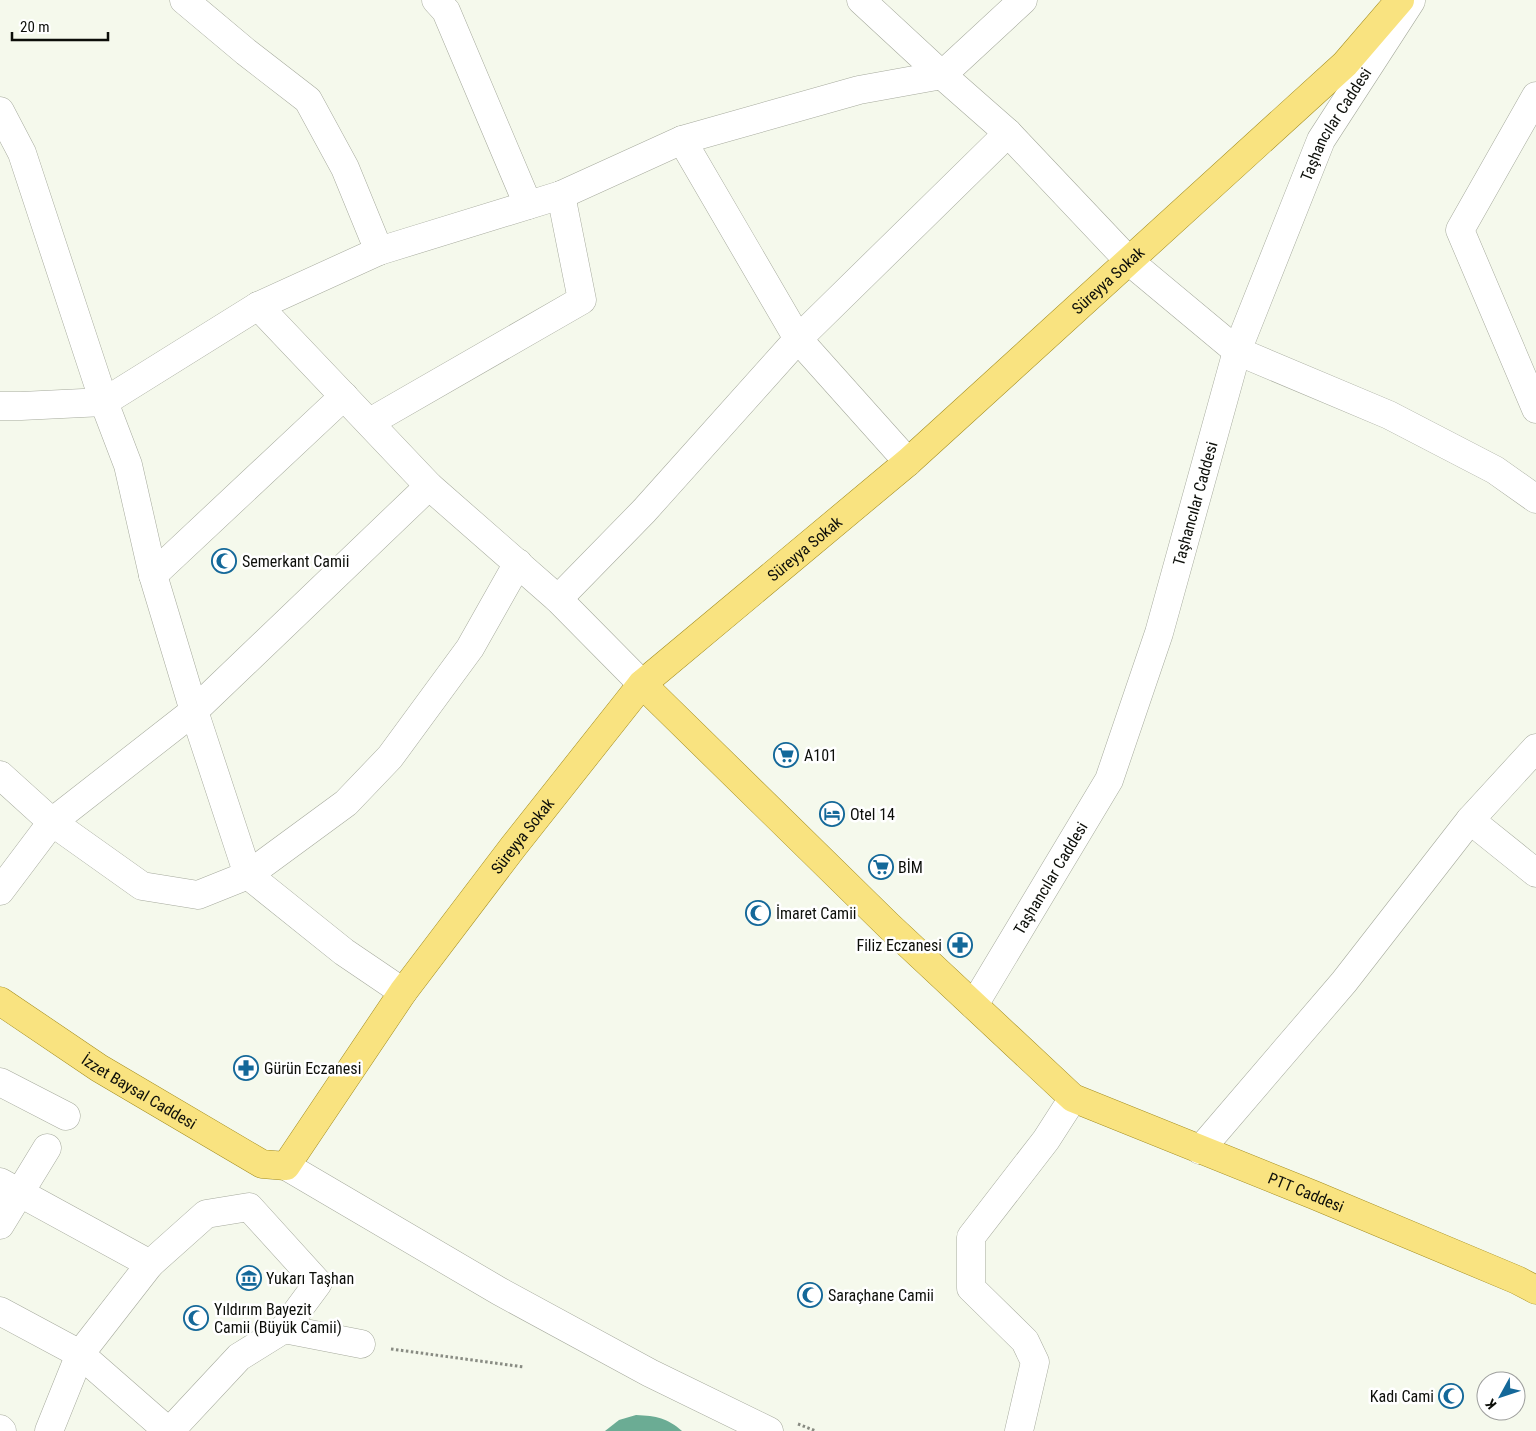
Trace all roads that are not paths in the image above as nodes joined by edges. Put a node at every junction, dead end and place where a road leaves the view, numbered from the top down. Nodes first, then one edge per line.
1 (184, 0) edge
2 (436, 0) edge
3 (861, 0) edge
4 (1022, 0) edge
5 (1400, 0) edge
6 (1411, 0) edge
7 (942, 75) junction
8 (1536, 96) edge
9 (0, 111) edge
10 (1008, 133) junction
11 (682, 140) junction
12 (561, 195) junction
13 (528, 205) junction
14 (379, 251) junction
15 (1129, 261) junction
16 (258, 306) junction
17 (798, 339) junction
18 (1237, 351) junction
19 (344, 396) junction
20 (104, 402) junction
21 (0, 406) edge
22 (1536, 409) edge
23 (370, 422) junction
24 (908, 462) junction
25 (429, 486) junction
26 (1536, 499) edge
27 (518, 563) junction
28 (152, 575) junction
29 (558, 599) junction
30 (642, 684) junction
31 (194, 711) junction
32 (1536, 748) edge
33 (0, 775) edge
34 (1470, 820) junction
35 (52, 822) junction
36 (1536, 873) edge
37 (248, 875) junction
38 (0, 891) edge
39 (403, 992) junction
40 (0, 1001) edge
41 (974, 1004) junction
42 (0, 1082) edge
43 (1073, 1098) junction
44 (66, 1116) dead end
45 (47, 1148) dead end
46 (1200, 1150) junction
47 (286, 1166) junction
48 (10, 1188) edge
49 (0, 1225) edge
50 (150, 1264) junction
51 (1536, 1290) edge
52 (0, 1311) edge
53 (284, 1329) junction
54 (360, 1344) road end
55 (80, 1354) junction
56 (49, 1431) edge
57 (169, 1431) edge
58 (769, 1431) edge
59 (1020, 1431) edge

1 - 14 street
2 - 13 street
3 - 7 street
4 - 7 street
5 - 15 main road, Süreyya Sokak
6 - 18 street, Taşhancılar Caddesi
7 - 10 street
7 - 11 street
8 - 22 street
9 - 20 street
10 - 15 street
10 - 17 street
11 - 12 street
11 - 17 street
12 - 13 street
12 - 23 street
13 - 14 street
14 - 16 street
15 - 18 street
15 - 24 main road, Süreyya Sokak
16 - 19 street
16 - 20 street
17 - 24 street
17 - 29 street
18 - 26 street
18 - 41 street, Taşhancılar Caddesi
19 - 23 street
19 - 28 street
20 - 21 street
20 - 28 street
23 - 25 street
24 - 30 main road, Süreyya Sokak
25 - 27 street
25 - 31 street
27 - 29 street
27 - 37 street
28 - 31 street
29 - 30 street
30 - 39 main road, Süreyya Sokak
30 - 41 main road
31 - 35 street
31 - 37 street
32 - 34 street
33 - 35 street
34 - 36 street
34 - 46 street
35 - 37 street
35 - 38 street
37 - 39 street
39 - 47 main road, Süreyya Sokak
40 - 47 main road, İzzet Baysal Caddesi
41 - 43 main road
42 - 44 street
43 - 46 main road, PTT Caddesi
43 - 59 street
45 - 48 street
46 - 51 main road, PTT Caddesi
47 - 58 street
48 - 49 street
48 - 50 street
50 - 53 street
50 - 55 street
52 - 55 street
53 - 54 street
53 - 57 street
55 - 56 street
55 - 57 street

